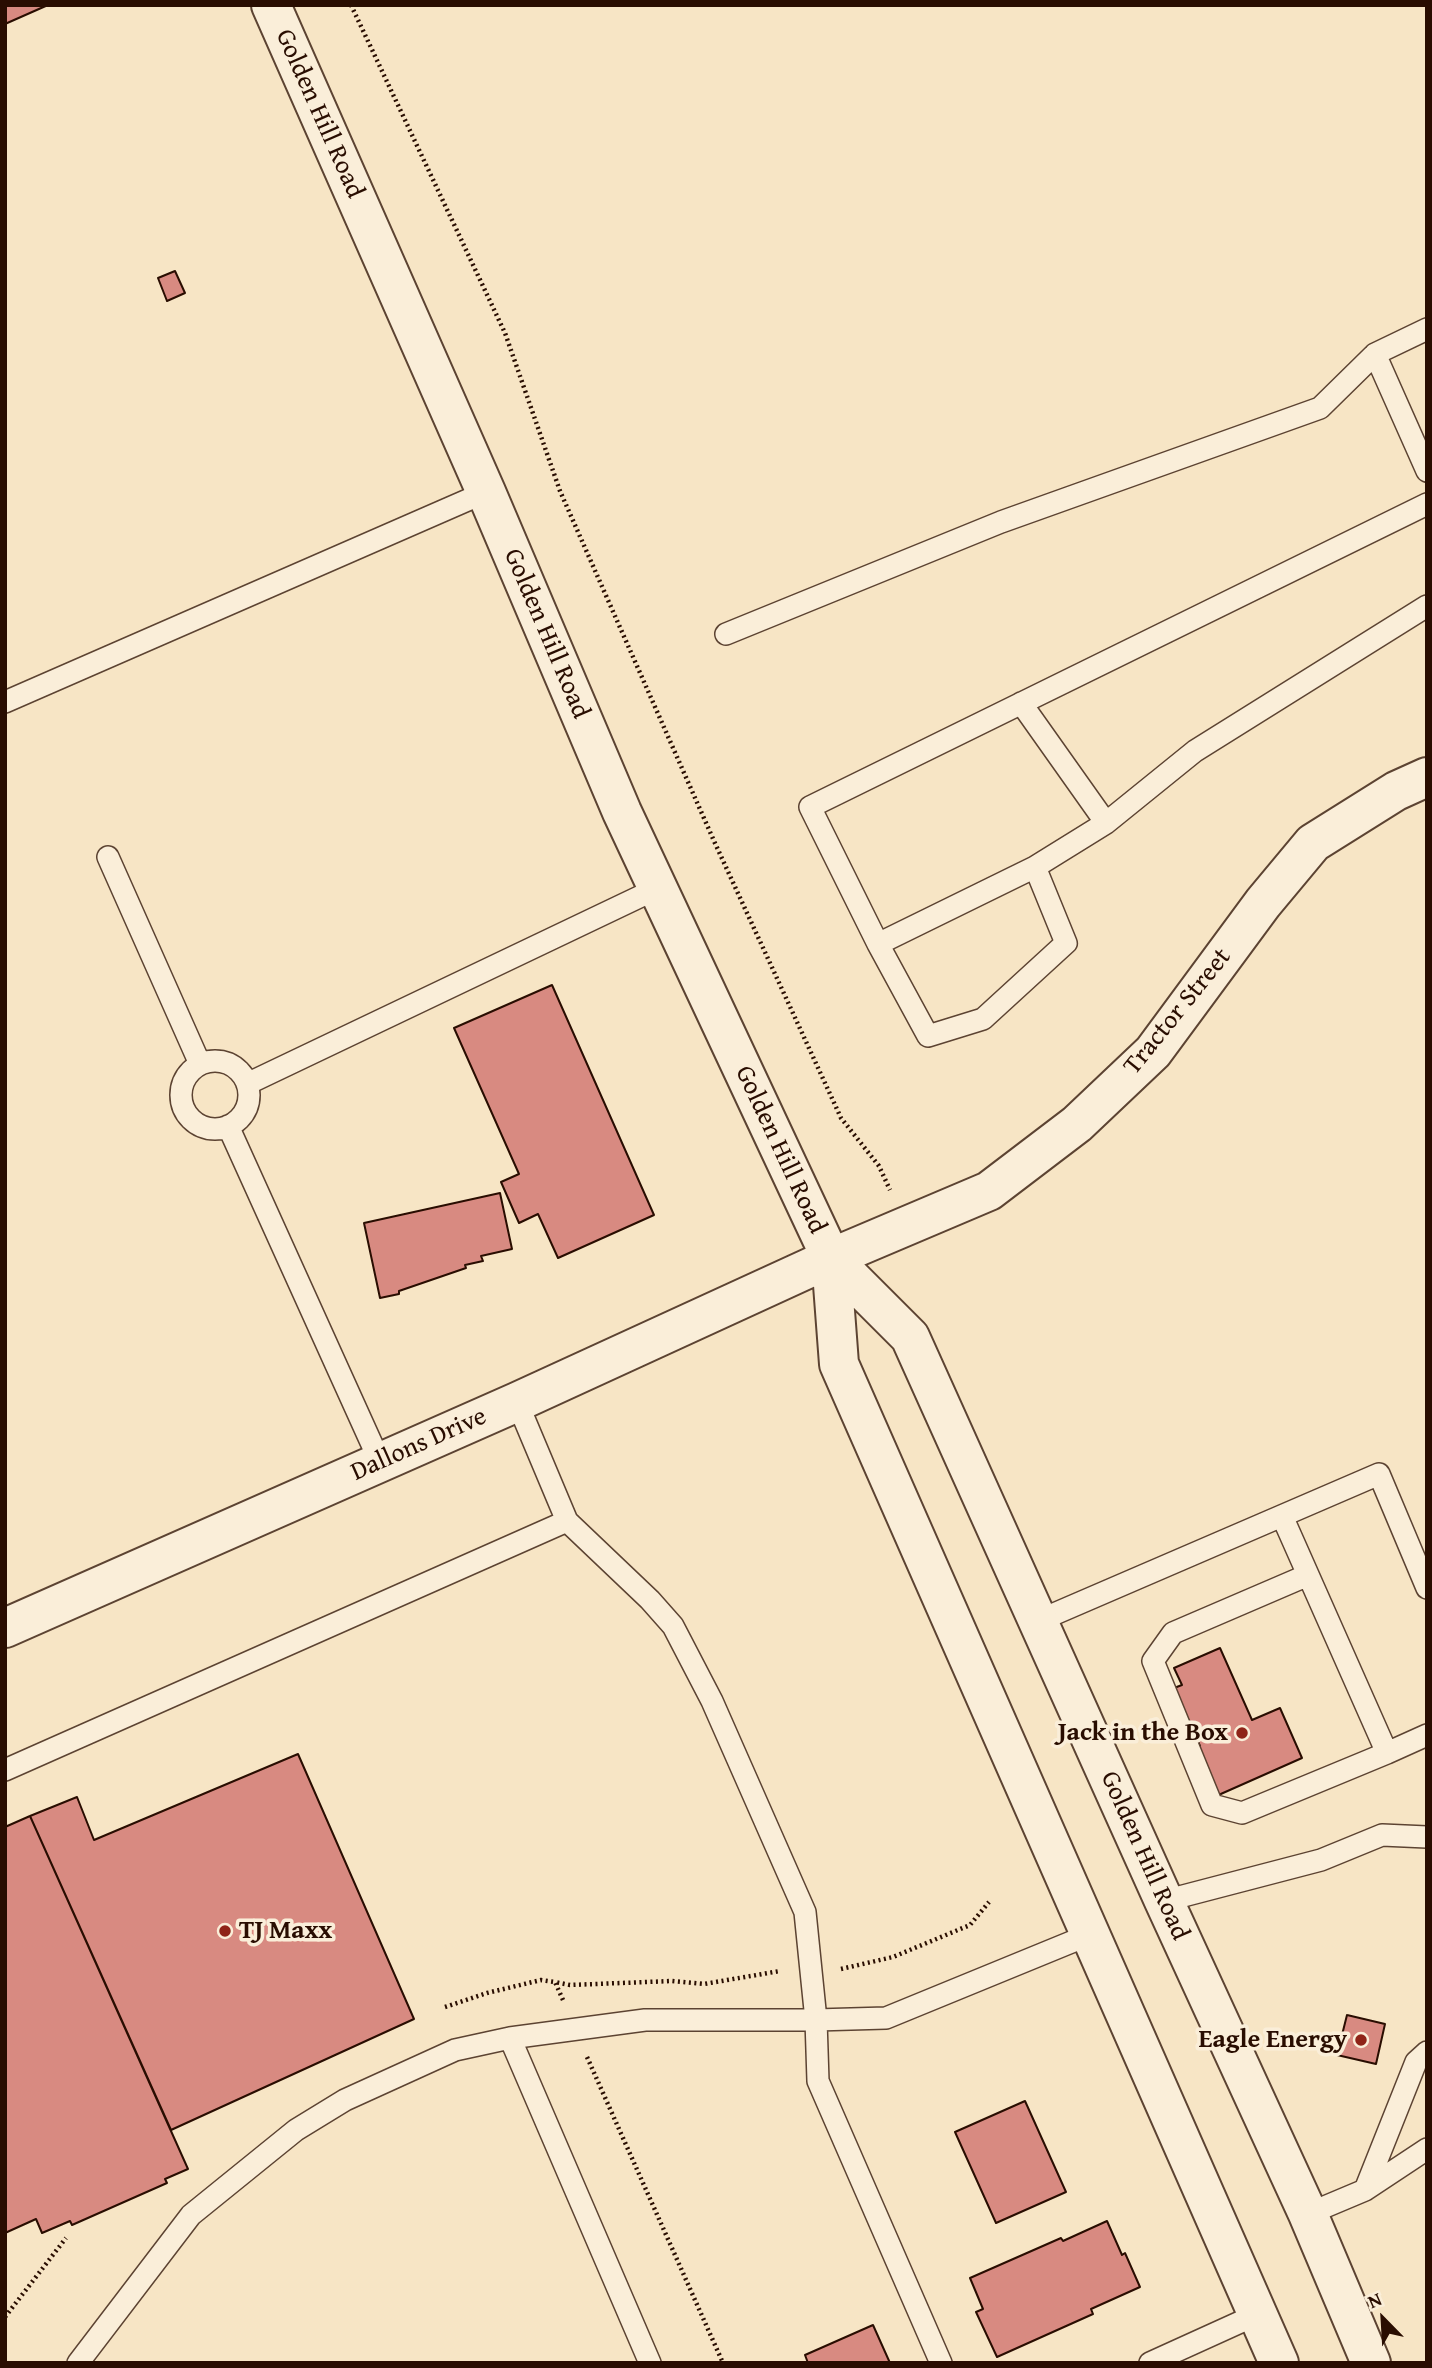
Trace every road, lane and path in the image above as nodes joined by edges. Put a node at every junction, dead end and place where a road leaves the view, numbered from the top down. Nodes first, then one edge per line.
1 (271, 5) edge
2 (351, 5) edge
3 (1427, 329) edge
4 (1374, 354) junction
5 (1427, 471) edge
6 (486, 492) junction
7 (1427, 504) edge
8 (1427, 606) edge
9 (726, 634) dead end
10 (5, 702) edge
11 (1021, 703) junction
12 (1427, 777) edge
13 (1106, 823) junction
14 (108, 857) dead end
15 (1035, 867) junction
16 (658, 888) junction
17 (878, 944) junction
18 (200, 1064) junction
19 (247, 1084) junction
20 (228, 1126) junction
21 (906, 1226) junction
22 (831, 1258) junction
23 (517, 1402) junction
24 (380, 1462) junction
25 (1282, 1516) junction
26 (567, 1521) junction
27 (1308, 1575) junction
28 (1427, 1588) edge
29 (1038, 1621) junction
30 (5, 1628) edge
31 (1427, 1735) edge
32 (1387, 1753) junction
33 (5, 1770) edge
34 (1427, 1837) edge
35 (1164, 1901) junction
36 (989, 1902) dead end
37 (1091, 1934) junction
38 (811, 1970) junction
39 (555, 1982) junction
40 (445, 2007) dead end
41 (816, 2020) junction
42 (574, 2028) junction
43 (510, 2038) junction
44 (1427, 2052) edge
45 (1427, 2150) edge
46 (1365, 2190) junction
47 (1308, 2214) junction
48 (66, 2238) dead end
49 (1258, 2314) junction
50 (5, 2317) edge
51 (78, 2363) edge
52 (650, 2363) edge
53 (723, 2363) edge
54 (942, 2363) edge
55 (1150, 2363) edge
56 (1279, 2363) edge
57 (1371, 2363) edge

1 - 6 street, Golden Hill Road
2 - 21 path
3 - 4 lane
4 - 5 lane
4 - 9 lane
6 - 10 lane
6 - 16 street, Golden Hill Road
7 - 11 lane
8 - 13 lane
11 - 13 lane
11 - 17 lane
12 - 21 street, Tractor Street
13 - 15 lane
14 - 18 lane
15 - 17 lane
15 - 17 lane
16 - 19 lane
16 - 22 street, Golden Hill Road
18 - 19 lane
18 - 20 lane
19 - 20 lane
20 - 24 lane
21 - 22 street, Tractor Street
22 - 23 street, Dallons Drive
22 - 29 street, Golden Hill Road
22 - 37 street, Golden Hill Road
23 - 24 street, Dallons Drive
23 - 26 lane
24 - 30 street, Dallons Drive
25 - 27 lane
25 - 28 lane
25 - 29 lane
26 - 33 lane
26 - 38 lane
27 - 32 lane
27 - 32 lane
29 - 35 street, Golden Hill Road
31 - 32 lane
34 - 35 lane
35 - 47 street, Golden Hill Road
36 - 38 path
37 - 41 lane
37 - 49 street, Golden Hill Road
38 - 39 path
38 - 41 lane
39 - 40 path
39 - 42 path
41 - 42 lane
41 - 54 lane
42 - 43 lane
42 - 53 path
43 - 51 lane
43 - 52 lane
44 - 46 lane
45 - 46 lane
46 - 47 lane
47 - 57 street, Golden Hill Road
48 - 50 path
49 - 55 lane
49 - 56 street, Golden Hill Road

